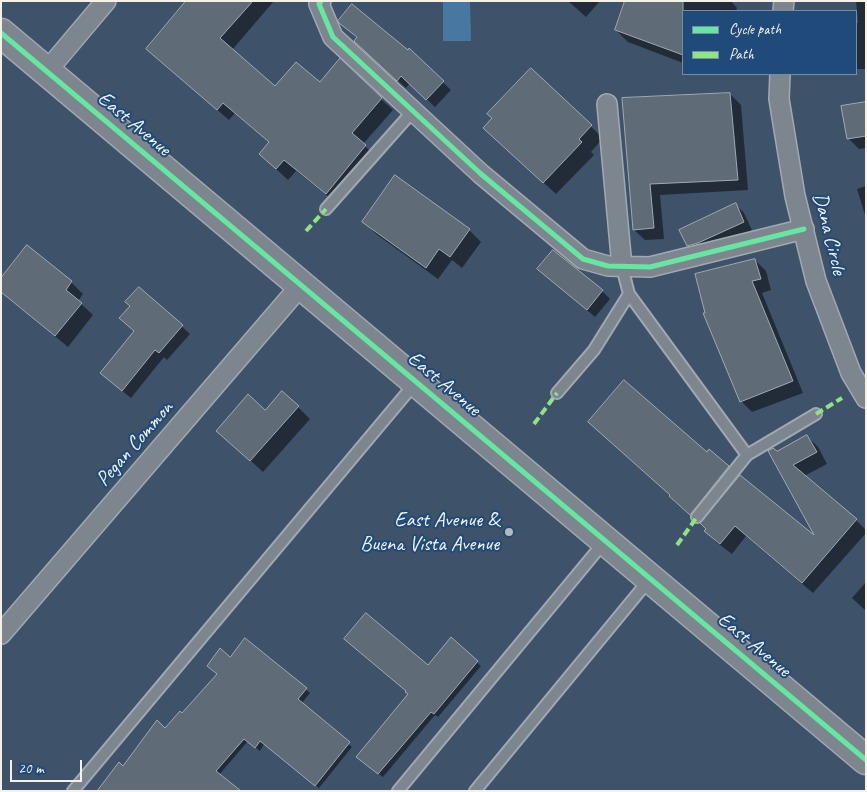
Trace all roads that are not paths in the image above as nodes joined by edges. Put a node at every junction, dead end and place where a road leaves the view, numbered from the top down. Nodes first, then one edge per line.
1 (106, 1) edge
2 (321, 1) edge
3 (1, 33) edge
4 (46, 72) junction
5 (780, 75) edge
6 (607, 104) dead end
7 (413, 111) junction
8 (326, 209) dead end
9 (804, 229) junction
10 (622, 267) junction
11 (302, 284) junction
12 (629, 294) junction
13 (417, 382) junction
14 (557, 393) dead end
15 (866, 398) edge
16 (816, 414) dead end
17 (747, 455) junction
18 (698, 517) dead end
19 (605, 541) junction
20 (650, 579) junction
21 (1, 634) edge
22 (866, 760) edge
23 (73, 791) edge
24 (398, 791) edge
25 (475, 791) edge

1 - 4 street
2 - 7 street
3 - 4 main road, East Avenue
4 - 11 main road, East Avenue
5 - 9 street, Dana Circle
6 - 10 street
7 - 8 lane
7 - 10 street
9 - 10 street
9 - 15 street, Dana Circle
10 - 12 lane
11 - 13 main road, East Avenue
11 - 21 street, Pegan Common
12 - 14 lane
12 - 17 lane
13 - 19 main road, East Avenue
13 - 23 lane
16 - 17 lane
17 - 18 lane
19 - 20 main road, East Avenue
19 - 24 lane
20 - 22 main road, East Avenue
20 - 25 lane

